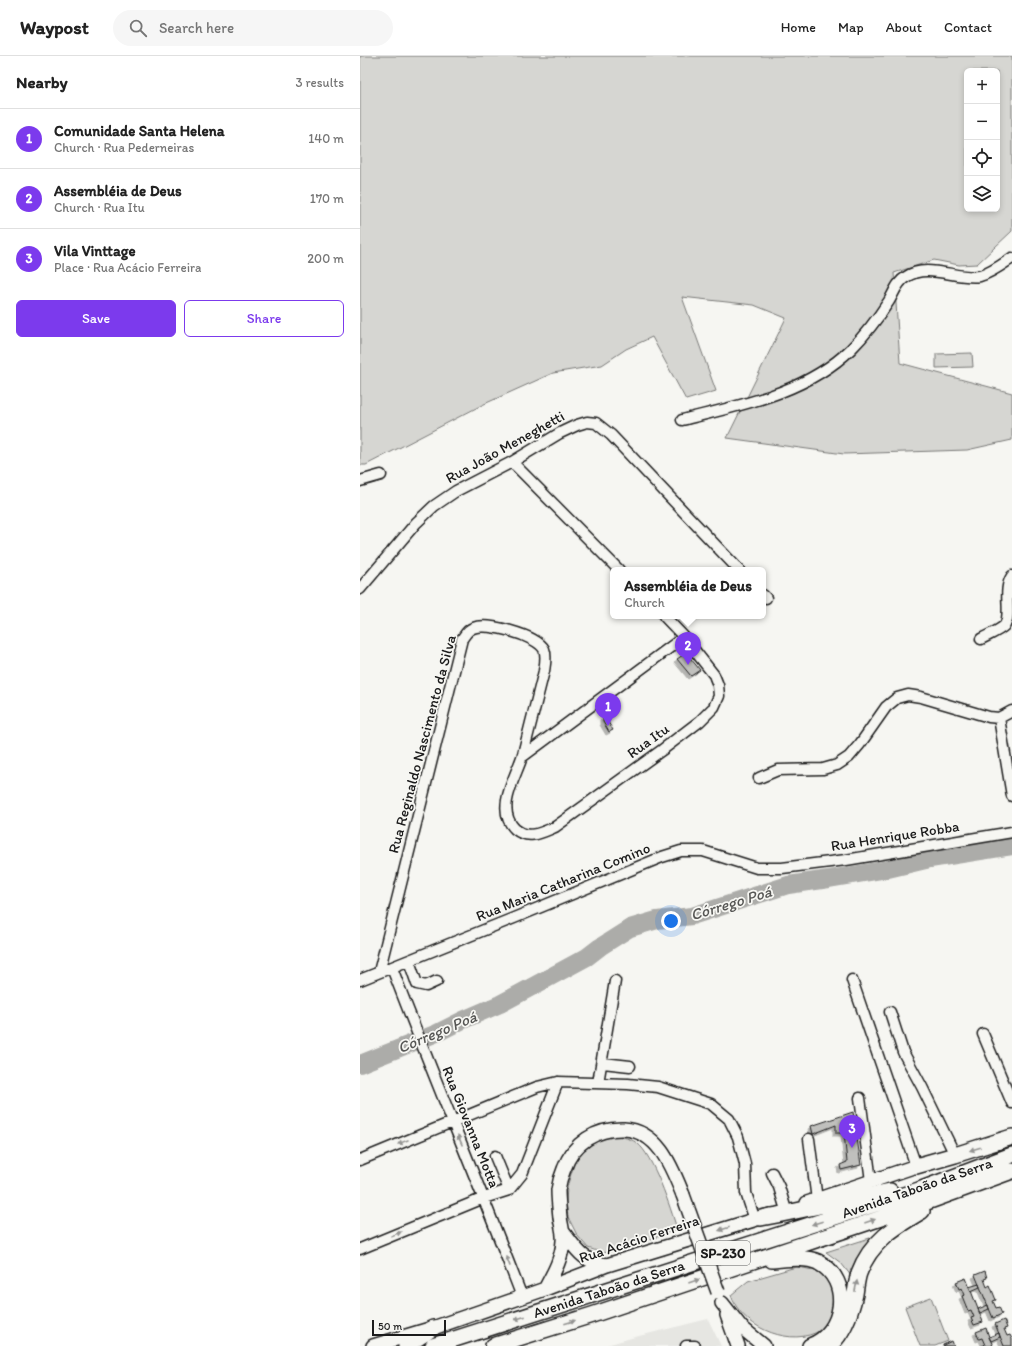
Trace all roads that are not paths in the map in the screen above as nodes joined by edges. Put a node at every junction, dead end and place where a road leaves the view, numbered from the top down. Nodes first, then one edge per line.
1 (1012, 258) edge
2 (682, 420) dead end
3 (512, 462) junction
4 (381, 475) dead end
5 (360, 481) edge
6 (616, 567) edge
7 (737, 567) edge
8 (1012, 576) edge
9 (360, 590) edge
10 (667, 619) edge
11 (684, 637) junction
12 (981, 639) dead end
13 (1012, 711) edge
14 (999, 718) junction
15 (522, 757) junction
16 (759, 778) dead end
17 (1012, 796) edge
18 (507, 815) joint
19 (1012, 832) edge
20 (782, 868) joint
21 (409, 961) junction
22 (392, 968) junction
23 (379, 972) junction
24 (360, 980) edge
25 (852, 980) dead end
26 (437, 981) dead end
27 (615, 981) dead end
28 (890, 1012) dead end
29 (984, 1034) dead end
30 (602, 1063) junction
31 (630, 1066) dead end
32 (558, 1082) junction
33 (598, 1083) junction
34 (860, 1098) dead end
35 (1012, 1103) edge
36 (452, 1122) junction
37 (1012, 1137) edge
38 (809, 1138) dead end
39 (1012, 1154) edge
40 (955, 1155) junction
41 (495, 1156) dead end
42 (360, 1160) edge
43 (916, 1166) junction
44 (1012, 1171) edge
45 (772, 1173) dead end
46 (871, 1181) junction
47 (510, 1190) junction
48 (919, 1190) junction
49 (958, 1190) junction
50 (484, 1198) junction
51 (817, 1200) junction
52 (786, 1210) junction
53 (758, 1219) junction
54 (564, 1232) junction
55 (360, 1249) edge
56 (578, 1251) junction
57 (747, 1263) junction
58 (607, 1265) junction
59 (576, 1276) junction
60 (545, 1289) junction
61 (522, 1297) junction
62 (720, 1298) junction
63 (433, 1328) junction
64 (373, 1346) edge
65 (406, 1346) edge
66 (433, 1346) edge
67 (493, 1346) edge
68 (686, 1346) edge
69 (695, 1346) edge
70 (738, 1346) edge
71 (764, 1346) edge
72 (810, 1346) edge
73 (829, 1346) edge

1 - 2 street
3 - 6 street
3 - 7 street, Rua João Meneghetti
3 - 9 street, Rua João Meneghetti
4 - 5 street
8 - 12 street
10 - 11 street, Rua Itu
11 - 15 street
11 - 18 street, Rua Itu
13 - 14 street
14 - 16 street
14 - 17 street
15 - 18 street, Rua Reginaldo Nascimento da Silva
15 - 23 street, Rua Reginaldo Nascimento da Silva
19 - 20 street, Rua Henrique Robba
20 - 21 street, Rua Maria Catharina Comino
21 - 22 street, Rua Maria Catharina Comino
21 - 26 street
22 - 23 street, Rua Maria Catharina Comino
22 - 36 street, Rua Giovanna Motta
23 - 24 street, Rua Maria Catharina Comino
25 - 43 street
27 - 30 street
28 - 40 street
29 - 35 street
30 - 31 street
30 - 33 street
32 - 33 street
32 - 36 street
32 - 47 street
33 - 53 street
34 - 46 street
36 -> 42 street
50 -> 36 street, Rua Giovanna Motta
37 -> 40 highway
38 - 51 street
39 - 48 highway, Avenida Taboão da Serra / SP-230
40 - 43 highway
41 - 47 street
43 - 46 main road, Rua Acácio Ferreira
44 - 49 highway, Avenida Taboão da Serra / SP-230
45 - 52 street
46 - 51 main road, Rua Acácio Ferreira
47 - 50 street
48 - 53 highway
48 -> 66 highway, Avenida Taboão da Serra / SP-230
57 -> 49 highway, Avenida Taboão da Serra / SP-230
73 -> 49 highway
55 -> 50 street
61 -> 50 street, Rua Giovanna Motta
51 - 52 main road, Rua Acácio Ferreira
52 - 53 main road, Rua Acácio Ferreira
53 -> 58 main road, Rua Acácio Ferreira
54 - 56 main road
54 - 60 main road
54 - 62 main road, bridge
56 - 58 main road
56 - 59 main road
67 -> 57 highway, Avenida Taboão da Serra / SP-230
57 - 72 highway
58 - 59 main road, Rua Acácio Ferreira
59 - 60 main road, Rua Acácio Ferreira
60 - 61 main road, Rua Acácio Ferreira
61 - 63 main road, Rua Acácio Ferreira
62 - 70 main road
62 - 71 main road
63 - 64 main road, Rua Acácio Ferreira
63 - 65 highway
68 - 69 street

